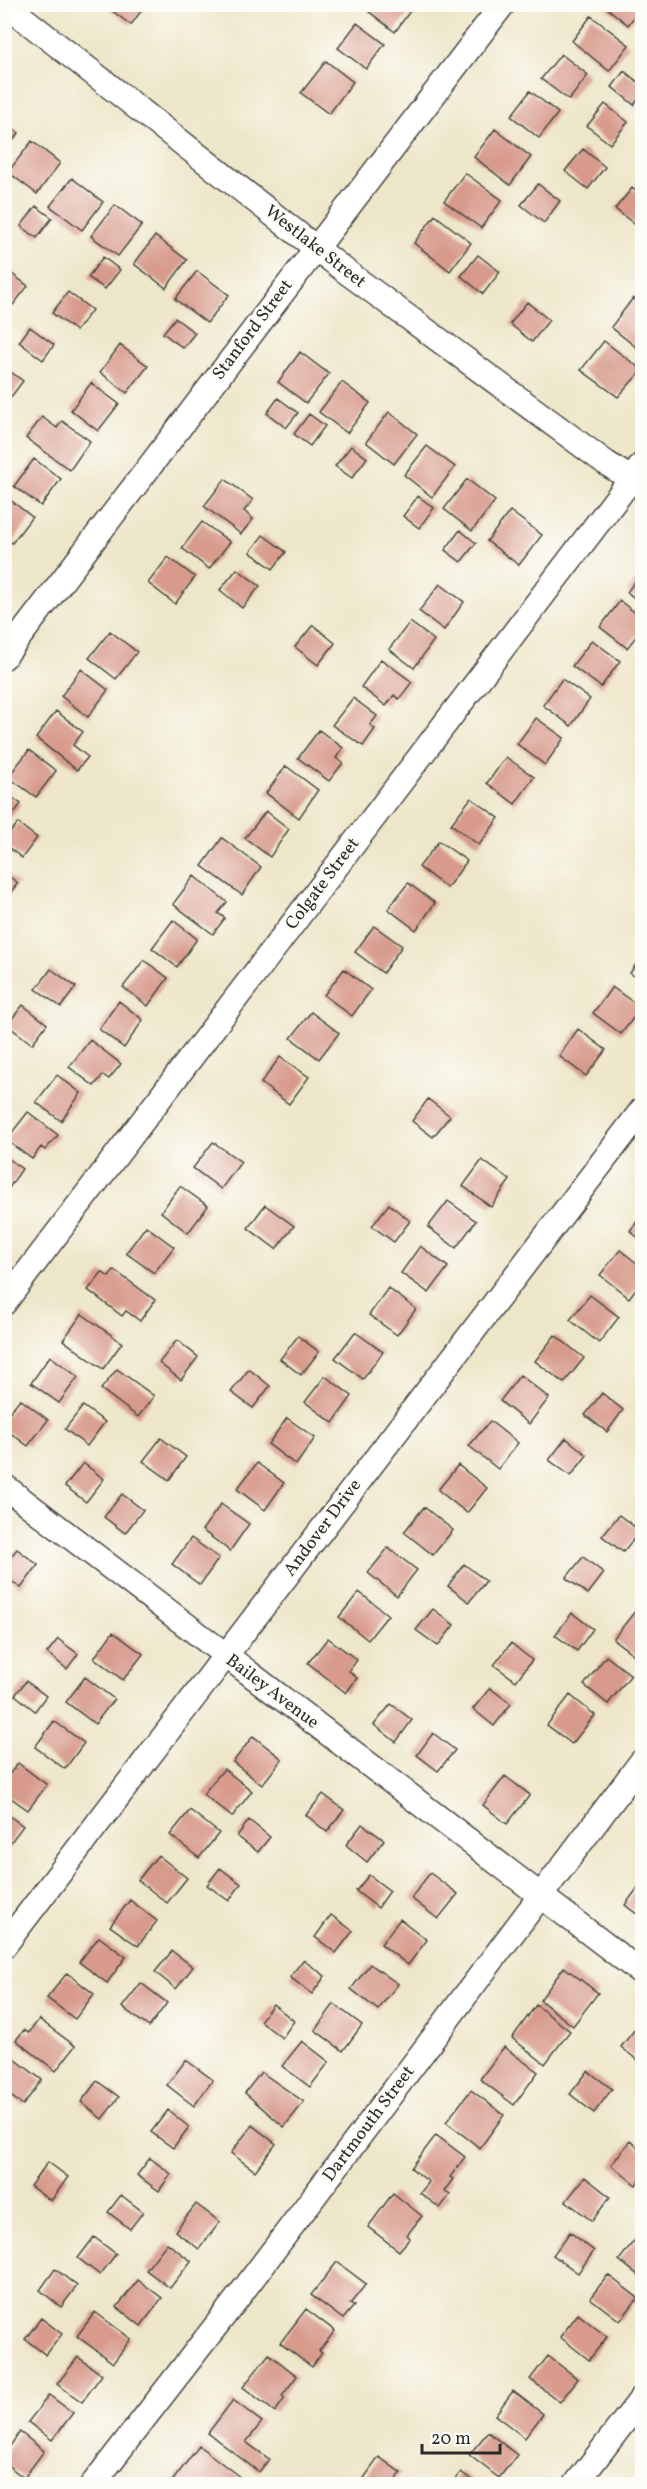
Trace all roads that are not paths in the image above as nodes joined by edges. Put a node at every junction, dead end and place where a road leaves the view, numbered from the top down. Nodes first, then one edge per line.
1 (5, 4) edge
2 (502, 4) edge
3 (316, 248) junction
4 (639, 477) edge
5 (4, 657) edge
6 (642, 1110) edge
7 (4, 1303) edge
8 (4, 1486) edge
9 (226, 1657) junction
10 (642, 1761) edge
11 (542, 1894) junction
12 (4, 1946) edge
13 (642, 1973) edge
14 (642, 2398) edge
15 (93, 2484) edge
16 (576, 2484) edge

1 - 3 street, Westlake Street
2 - 3 street, Stanford Street
3 - 4 street, Westlake Street
3 - 5 street, Stanford Street
4 - 7 street, Colgate Street
6 - 9 street, Andover Drive
8 - 9 street, Bailey Avenue
9 - 11 street, Bailey Avenue
9 - 12 street, Andover Drive
10 - 11 street, Dartmouth Street
11 - 13 street, Bailey Avenue
11 - 15 street, Dartmouth Street
14 - 16 street

